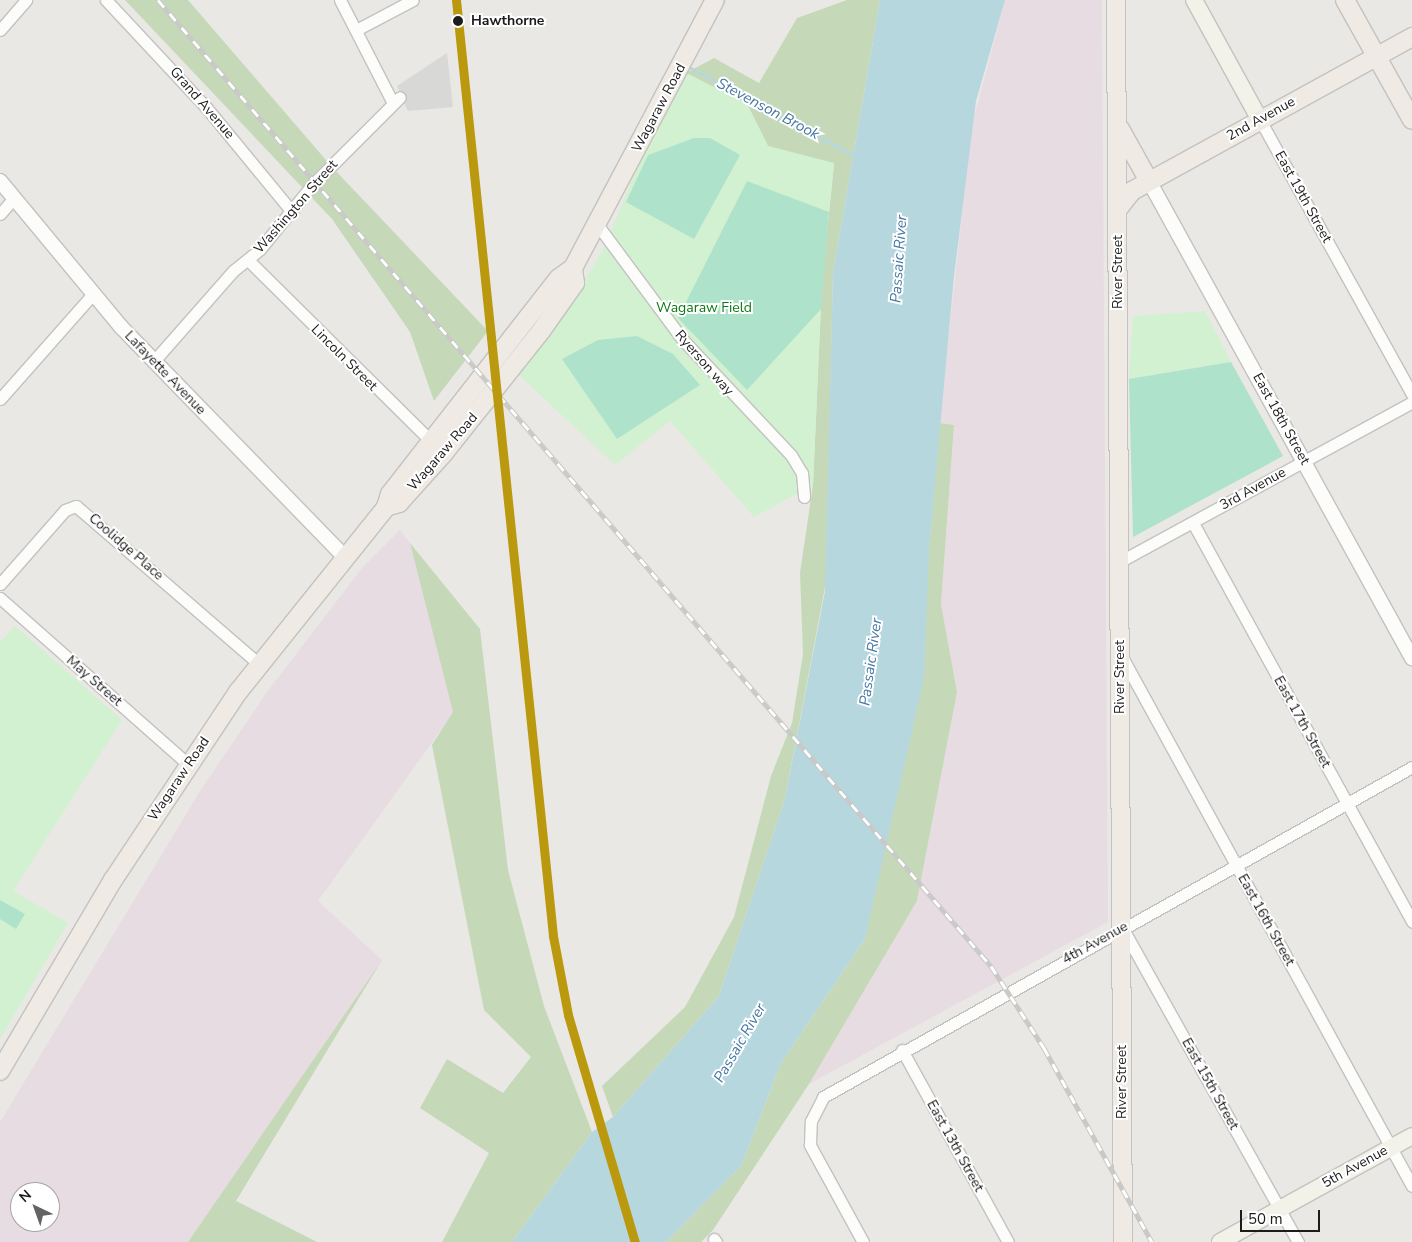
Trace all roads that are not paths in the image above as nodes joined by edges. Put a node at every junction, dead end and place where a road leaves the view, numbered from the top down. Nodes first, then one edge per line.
1 (26, 0) edge
2 (106, 0) edge
3 (340, 0) edge
4 (413, 0) edge
5 (715, 0) edge
6 (1116, 0) edge
7 (1194, 0) edge
8 (1345, 0) edge
9 (0, 30) edge
10 (356, 30) junction
11 (1412, 36) edge
12 (1376, 56) junction
13 (1116, 112) junction
14 (1260, 120) junction
15 (1412, 120) edge
16 (0, 181) edge
17 (1149, 181) junction
18 (14, 198) junction
19 (1118, 209) junction
20 (292, 212) junction
21 (0, 214) edge
22 (599, 227) junction
23 (248, 260) junction
24 (93, 294) junction
25 (153, 362) junction
26 (1412, 394) edge
27 (0, 399) edge
28 (1412, 402) edge
29 (438, 448) junction
30 (1304, 461) junction
31 (804, 497) dead end
32 (1192, 522) junction
33 (344, 555) junction
34 (1119, 562) junction
35 (0, 584) edge
36 (0, 598) edge
37 (1120, 654) junction
38 (1412, 658) edge
39 (258, 663) junction
40 (189, 765) junction
41 (1412, 767) edge
42 (1347, 803) junction
43 (1236, 865) junction
44 (1412, 922) edge
45 (1121, 928) junction
46 (902, 1050) junction
47 (0, 1071) edge
48 (1412, 1136) edge
49 (1391, 1148) junction
50 (1412, 1186) edge
51 (1279, 1208) junction
52 (863, 1242) edge
53 (1008, 1242) edge
54 (1123, 1242) edge
55 (1220, 1242) edge
56 (1298, 1242) edge

1 - 9 street
2 - 20 street, Grand Avenue
3 - 10 street
4 - 10 street
5 - 22 main road, Wagaraw Road
6 - 13 main road, River Street
7 - 14 main road, East 19th Street
8 - 12 main road
10 - 20 street, Washington Street
11 - 12 main road, 2nd Avenue
12 - 14 main road, 2nd Avenue
12 - 15 main road
13 - 17 main road, River Street
13 - 19 main road, River Street
14 - 17 main road, 2nd Avenue
14 - 26 street, East 19th Street
16 - 18 street, Lafayette Avenue
17 - 19 main road, 2nd Avenue
17 - 30 street, East 18th Street
18 - 21 street
18 - 24 street, Lafayette Avenue
19 - 34 main road, River Street
20 - 23 street, Washington Street
22 - 29 main road, Wagaraw Road
22 - 31 street, Ryerson way
23 - 25 street, Washington Street
23 - 29 street, Lincoln Street
24 - 25 street, Lafayette Avenue
24 - 27 street
25 - 33 street, Lafayette Avenue
28 - 30 street, 3rd Avenue
29 - 33 main road, Wagaraw Road
30 - 32 street, 3rd Avenue
30 - 38 street, East 18th Street
32 - 34 street, 3rd Avenue
32 - 42 street, East 17th Street
33 - 39 main road, Wagaraw Road
34 - 37 main road, River Street
35 - 39 street, Coolidge Place
36 - 40 street, May Street
37 - 43 street, East 16th Street
37 - 45 main road, River Street
39 - 40 main road, Wagaraw Road
40 - 47 main road, Wagaraw Road
41 - 42 street, 4th Avenue
42 - 43 street, 4th Avenue
42 - 44 street, East 17th Street
43 - 45 street, 4th Avenue
43 - 49 street, East 16th Street
45 - 46 street, 4th Avenue
45 - 51 street, East 15th Street
45 - 54 main road, River Street
46 - 52 street, 4th Avenue
46 - 53 street, East 13th Street
48 - 49 main road, 5th Avenue
49 - 50 street, East 16th Street
49 - 51 main road, 5th Avenue
51 - 55 main road, 5th Avenue
51 - 56 street, East 15th Street

